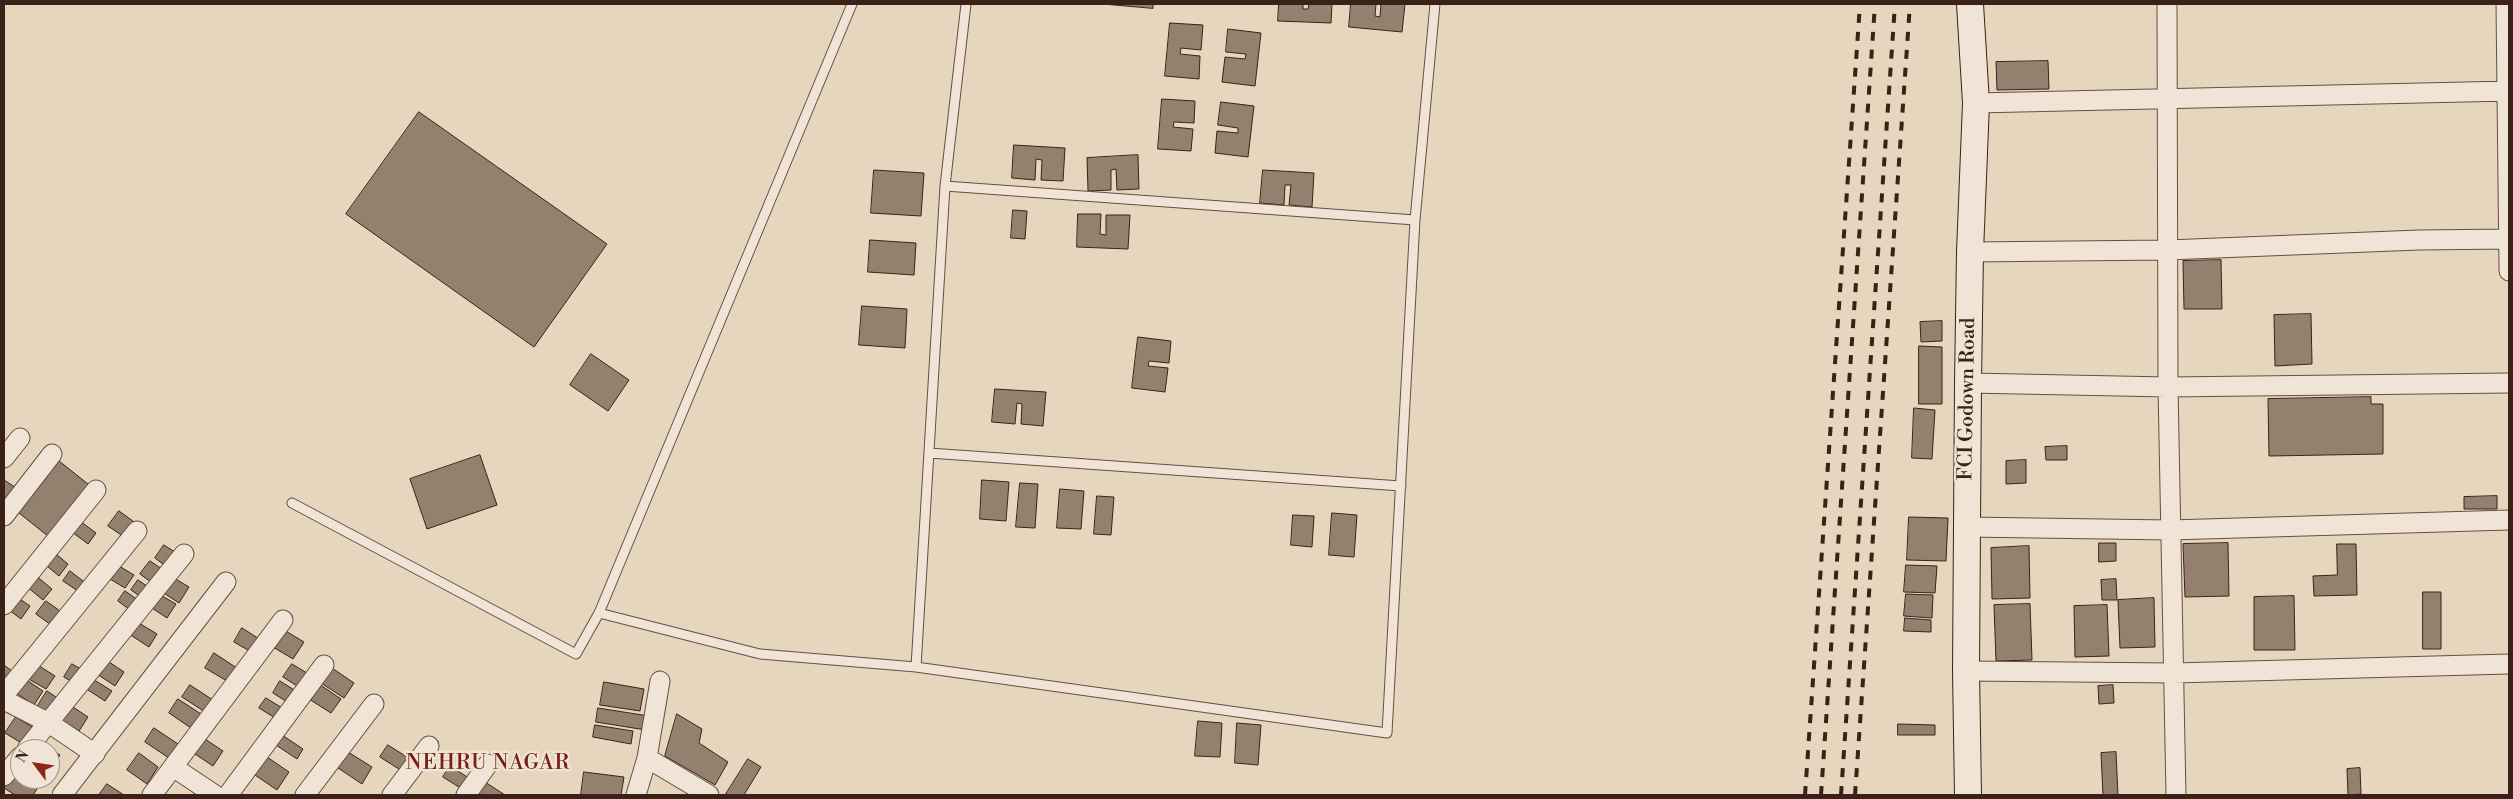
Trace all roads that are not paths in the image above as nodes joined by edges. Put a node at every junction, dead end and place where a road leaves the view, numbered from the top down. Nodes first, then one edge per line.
1 (852, 4) edge
2 (966, 4) edge
3 (1435, 4) edge
4 (1970, 4) edge
5 (2166, 4) edge
6 (2506, 4) edge
7 (2508, 91) edge
8 (2167, 99) junction
9 (1976, 104) junction
10 (945, 186) junction
11 (1415, 220) junction
12 (2508, 239) edge
13 (2167, 250) junction
14 (1970, 252) junction
15 (2509, 271) edge
16 (1968, 383) junction
17 (2509, 384) edge
18 (2168, 386) junction
19 (20, 438) dead end
20 (929, 453) junction
21 (52, 454) dead end
22 (4, 458) edge
23 (1401, 486) junction
24 (96, 490) dead end
25 (292, 503) dead end
26 (4, 516) edge
27 (2509, 520) edge
28 (1967, 526) junction
29 (2170, 530) junction
30 (137, 531) dead end
31 (184, 554) dead end
32 (226, 582) dead end
33 (4, 605) edge
34 (599, 613) junction
35 (283, 620) dead end
36 (2509, 664) edge
37 (324, 665) dead end
38 (916, 667) junction
39 (1966, 671) junction
40 (2174, 673) junction
41 (660, 681) dead end
42 (4, 695) edge
43 (4, 700) edge
44 (374, 704) dead end
45 (49, 723) junction
46 (35, 739) edge
47 (429, 746) dead end
48 (94, 754) junction
49 (647, 758) junction
50 (488, 764) dead end
51 (173, 767) junction
52 (62, 795) edge
53 (152, 795) edge
54 (215, 795) edge
55 (228, 795) edge
56 (305, 795) edge
57 (392, 795) edge
58 (466, 795) edge
59 (636, 795) edge
60 (709, 795) edge
61 (1968, 795) edge
62 (2176, 795) edge

1 - 34 lane
2 - 10 lane
3 - 11 lane
4 - 9 street, FCI Godown Road
5 - 8 street
6 - 7 street
7 - 8 street
7 - 12 street
8 - 9 street
8 - 13 street
9 - 14 street, FCI Godown Road
10 - 11 lane
10 - 20 lane
11 - 23 lane
12 - 13 street
12 - 15 street
13 - 14 street
13 - 18 street
14 - 16 street, FCI Godown Road
16 - 18 street
16 - 28 street, FCI Godown Road
17 - 18 street
18 - 29 street
19 - 22 street
20 - 23 lane
20 - 38 lane
21 - 26 street
23 - 38 lane
24 - 33 street
25 - 34 lane
27 - 29 street
28 - 29 street
28 - 39 street, FCI Godown Road
29 - 40 street
30 - 42 street
31 - 45 street
32 - 48 street
34 - 38 lane
35 - 51 street
36 - 40 street
37 - 55 street
39 - 40 street
39 - 61 street, FCI Godown Road
40 - 62 street
41 - 49 street
43 - 45 street
44 - 56 street
45 - 46 street
45 - 48 street
47 - 57 street
48 - 52 street
49 - 59 street
49 - 60 street
50 - 58 street
51 - 53 street
51 - 54 street

